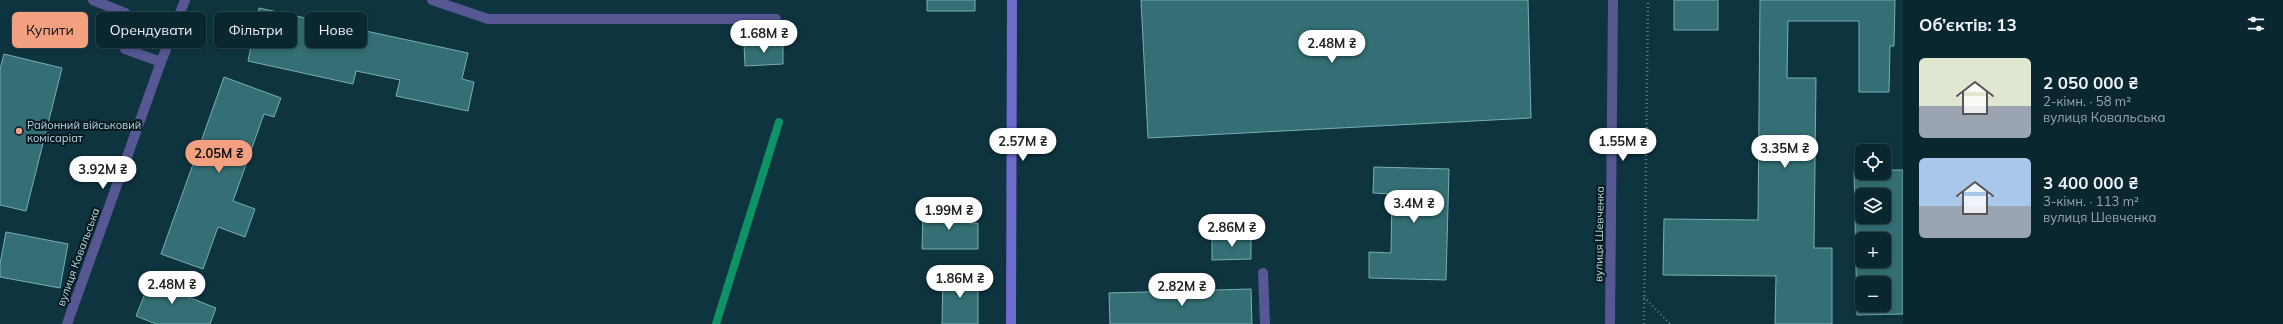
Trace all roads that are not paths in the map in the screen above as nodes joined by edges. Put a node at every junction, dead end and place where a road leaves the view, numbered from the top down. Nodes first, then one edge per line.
1 (93, 0) edge
2 (185, 0) edge
3 (432, 0) edge
4 (1012, 0) edge
5 (1613, 0) edge
6 (776, 19) dead end
7 (161, 62) junction
8 (1263, 273) dead end
9 (67, 324) edge
10 (1011, 324) edge
11 (1265, 324) edge
12 (1610, 324) edge

1 - 7 street
2 - 7 street, вулиця Ковальська
3 - 6 street
4 - 10 street
5 - 12 street, вулиця Шевченка
7 - 9 street, вулиця Ковальська
8 - 11 street

